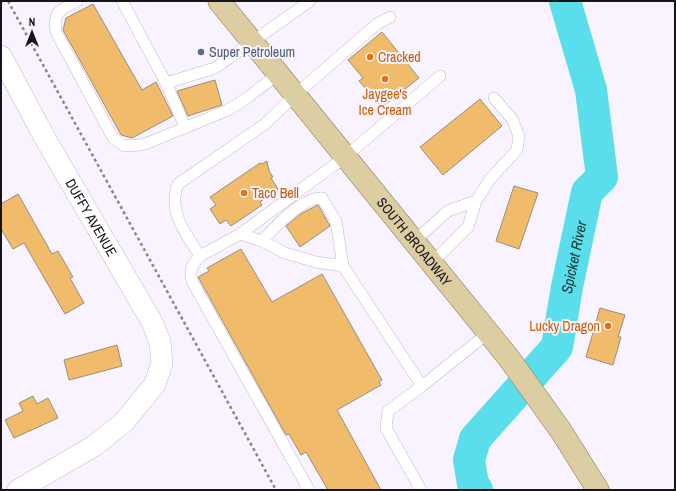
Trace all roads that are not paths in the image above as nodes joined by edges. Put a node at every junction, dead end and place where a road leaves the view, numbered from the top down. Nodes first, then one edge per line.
1 (77, 1) edge
2 (122, 1) edge
3 (219, 1) edge
4 (306, 2) edge
5 (390, 17) dead end
6 (252, 43) junction
7 (1, 56) edge
8 (278, 74) junction
9 (440, 76) dead end
10 (166, 83) junction
11 (294, 95) junction
12 (494, 98) dead end
13 (185, 127) junction
14 (345, 157) junction
15 (476, 201) junction
16 (240, 234) junction
17 (262, 241) junction
18 (413, 242) junction
19 (200, 256) junction
20 (431, 264) junction
21 (343, 266) junction
22 (488, 333) junction
23 (422, 386) junction
24 (18, 490) edge
25 (309, 490) edge
26 (421, 490) edge
27 (598, 490) edge

1 - 13 lane
2 - 10 lane
3 - 6 main road, SOUTH BROADWAY
4 - 6 lane
5 - 11 lane
6 - 8 main road, SOUTH BROADWAY
6 - 10 lane
7 - 24 street, DUFFY AVENUE
8 - 11 main road, SOUTH BROADWAY
8 - 13 lane
9 - 14 lane
10 - 13 lane
11 - 14 main road, SOUTH BROADWAY
11 - 19 lane
12 - 15 lane
14 - 16 lane
14 - 18 main road, SOUTH BROADWAY
15 - 18 lane
15 - 20 lane
16 - 17 lane
16 - 19 lane
17 - 21 lane
17 - 21 lane
18 - 20 main road, SOUTH BROADWAY
19 - 25 lane
20 - 22 main road, SOUTH BROADWAY
21 - 23 lane
22 - 23 lane
22 - 27 main road, SOUTH BROADWAY
23 - 26 lane

